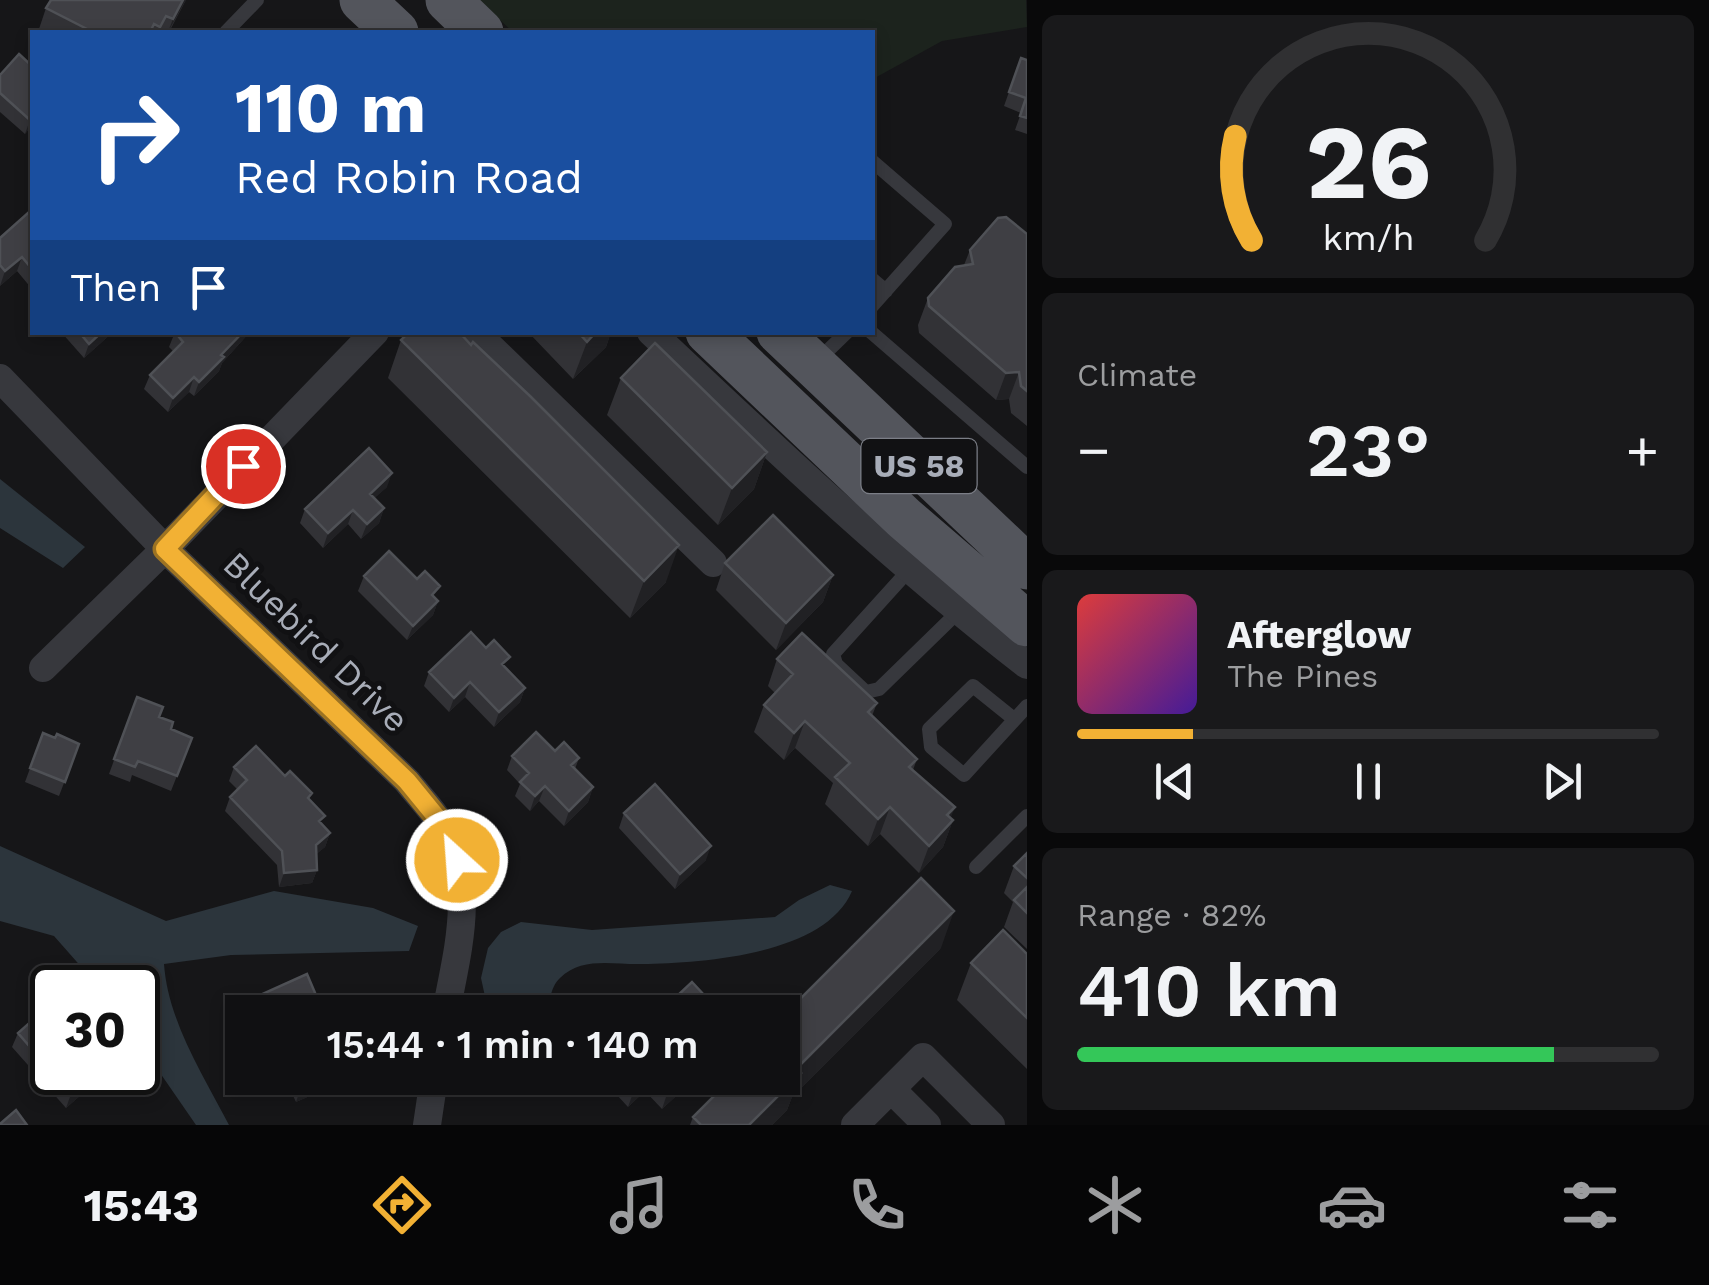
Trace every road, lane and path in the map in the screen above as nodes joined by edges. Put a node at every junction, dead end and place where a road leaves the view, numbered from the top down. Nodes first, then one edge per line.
1 (256, 0) edge
2 (362, 0) edge
3 (448, 0) edge
4 (228, 30) edge
5 (394, 30) edge
6 (479, 30) edge
7 (875, 164) edge
8 (875, 282) edge
9 (886, 291) junction
10 (875, 303) edge
11 (372, 335) edge
12 (478, 335) edge
13 (656, 335) edge
14 (711, 335) edge
15 (782, 335) edge
16 (844, 335) edge
17 (874, 335) edge
18 (812, 366) junction
19 (0, 378) edge
20 (780, 401) junction
21 (804, 450) junction
22 (1026, 467) edge
23 (165, 549) junction
24 (713, 563) dead end
25 (1026, 566) edge
26 (909, 570) junction
27 (958, 612) junction
28 (1026, 624) edge
29 (1026, 665) edge
30 (43, 668) dead end
31 (1026, 706) edge
32 (1014, 719) junction
33 (1026, 816) edge
34 (976, 867) dead end
35 (449, 995) edge
36 (890, 1089) junction
37 (431, 1095) edge
38 (427, 1125) edge
39 (855, 1125) edge
40 (927, 1125) edge
41 (991, 1125) edge

1 - 4 lane
2 - 5 main road
3 - 6 main road
7 - 9 lane
8 - 9 lane
9 - 10 lane
11 - 23 street
12 - 24 street
13 - 21 street
14 - 20 main road, US 58
15 - 18 main road, US 58
16 - 18 lane
17 - 22 lane
18 - 20 main road
18 - 25 main road, US 58
19 - 23 street, Bluebird Drive
20 - 21 main road, US 58
21 - 26 street
21 - 28 main road, US 58
23 - 30 street
23 - 35 street, Bluebird Drive
26 - 27 street
26 - 27 lane
27 - 29 street
31 - 32 lane
32 - 32 lane
33 - 34 lane
36 - 39 street
36 - 40 street
36 - 41 street
37 - 38 street

